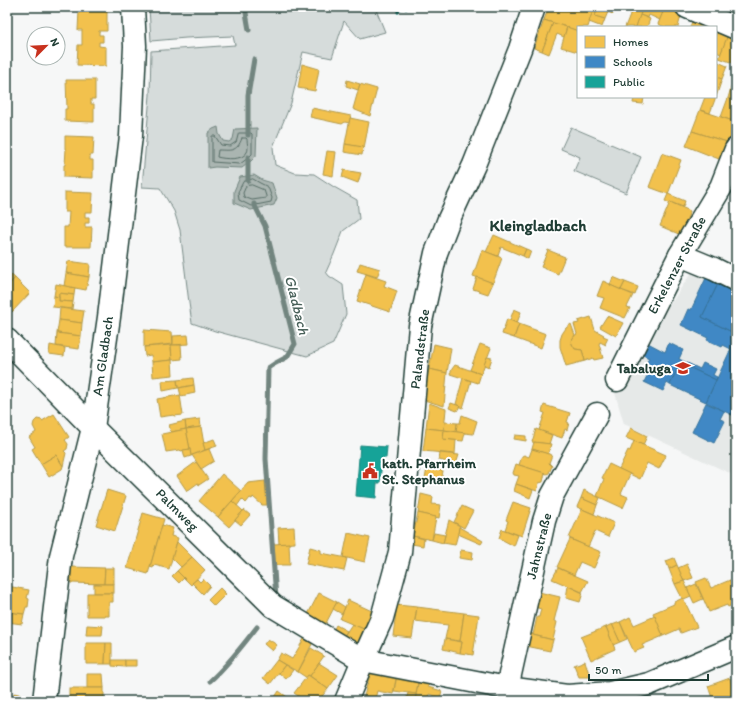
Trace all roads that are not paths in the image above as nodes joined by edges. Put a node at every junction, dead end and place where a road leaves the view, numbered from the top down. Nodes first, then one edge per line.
1 (133, 7) edge
2 (534, 7) edge
3 (687, 7) edge
4 (736, 28) edge
5 (736, 149) edge
6 (680, 255) junction
7 (736, 280) edge
8 (7, 340) edge
9 (617, 380) dead end
10 (597, 414) dead end
11 (93, 428) junction
12 (736, 647) edge
13 (363, 660) junction
14 (507, 688) junction
15 (44, 701) edge
16 (346, 701) edge

1 - 11 street, Am Gladbach
2 - 13 street, Palandstraße
3 - 4 street
5 - 6 street, Erkelenzer Straße
6 - 7 street
6 - 9 street, Erkelenzer Straße
8 - 11 street, Palmweg
10 - 14 street, Jahnstraße
11 - 13 street, Palmweg
11 - 15 street, Am Gladbach
12 - 14 street, Palmweg
13 - 14 street, Palmweg
13 - 16 street, Palandstraße

